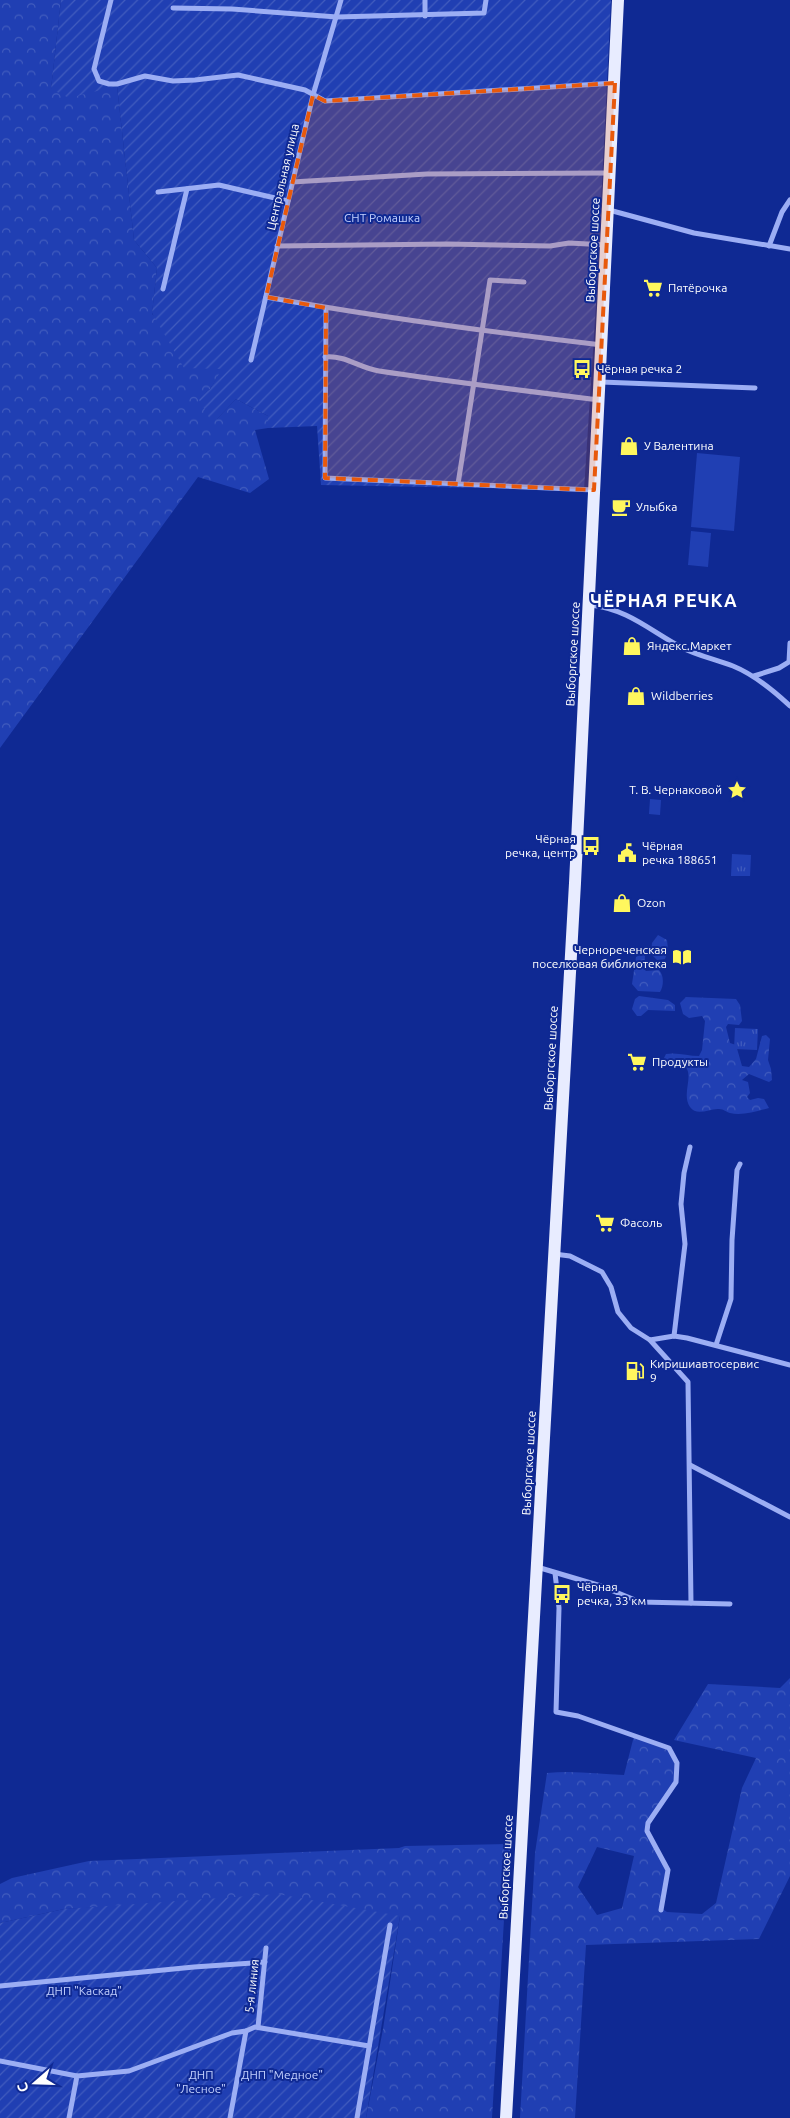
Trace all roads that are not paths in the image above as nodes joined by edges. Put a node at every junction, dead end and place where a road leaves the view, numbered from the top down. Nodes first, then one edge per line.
1 (110, 0) edge
2 (341, 0) edge
3 (425, 0) edge
4 (486, 0) edge
5 (618, 0) edge
6 (173, 8) dead end
7 (424, 16) junction
8 (337, 17) junction
9 (615, 83) junction
10 (313, 95) junction
11 (610, 173) junction
12 (292, 182) junction
13 (187, 189) junction
14 (158, 192) dead end
15 (790, 200) edge
16 (288, 201) junction
17 (608, 210) junction
18 (607, 245) junction
19 (278, 246) junction
20 (769, 246) junction
21 (790, 249) edge
22 (524, 282) dead end
23 (163, 289) dead end
24 (266, 297) junction
25 (326, 308) junction
26 (482, 331) junction
27 (602, 345) junction
28 (325, 357) junction
29 (251, 360) dead end
30 (601, 382) junction
31 (474, 386) junction
32 (754, 388) dead end
33 (600, 400) junction
34 (458, 484) junction
35 (594, 490) junction
36 (589, 605) junction
37 (790, 644) edge
38 (754, 676) junction
39 (790, 706) edge
40 (690, 1147) dead end
41 (740, 1164) dead end
42 (554, 1254) junction
43 (674, 1336) junction
44 (650, 1340) junction
45 (716, 1345) junction
46 (790, 1365) edge
47 (690, 1465) junction
48 (790, 1517) edge
49 (537, 1567) junction
50 (555, 1572) junction
51 (691, 1603) junction
52 (730, 1604) dead end
53 (660, 1910) dead end
54 (390, 1925) dead end
55 (266, 1948) dead end
56 (265, 1962) junction
57 (0, 1986) edge
58 (258, 2027) junction
59 (246, 2031) junction
60 (369, 2046) junction
61 (0, 2061) edge
62 (77, 2076) junction
63 (69, 2118) edge
64 (230, 2118) edge
65 (357, 2118) edge
66 (506, 2118) edge

1 - 10 street
2 - 8 street, Центральная улица
3 - 7 street
4 - 7 street
5 - 9 main road, Выборгское шоссе
6 - 8 street
7 - 8 street
8 - 10 street, Центральная улица
9 - 10 street
9 - 11 main road, Выборгское шоссе
10 - 12 street, Центральная улица
11 - 12 street
11 - 17 main road, Выборгское шоссе
12 - 16 street, Центральная улица
13 - 14 street
13 - 16 street
13 - 23 street
15 - 20 street
16 - 19 street, Центральная улица
17 - 18 main road, Выборгское шоссе
17 - 20 street
18 - 19 street
18 - 27 main road, Выборгское шоссе
19 - 24 street, Центральная улица
20 - 21 street
22 - 26 street
24 - 25 street
24 - 29 street, Центральная улица
25 - 26 street
25 - 28 street
26 - 27 street
26 - 31 street
27 - 30 main road, Выборгское шоссе
28 - 31 street
28 - 34 street
30 - 32 street
30 - 33 main road, Выборгское шоссе
31 - 33 street
31 - 34 street
33 - 35 main road, Выборгское шоссе
34 - 35 street
35 - 36 main road, Выборгское шоссе
36 - 38 street
36 - 42 main road, Выборгское шоссе
37 - 38 street
38 - 39 street
40 - 43 street
41 - 45 street
42 - 44 street
42 - 49 main road, Выборгское шоссе
43 - 44 street
43 - 45 street
44 - 47 street
45 - 46 street
47 - 48 street
47 - 51 street
49 - 50 street
49 - 66 main road, Выборгское шоссе
50 - 51 street
50 - 53 street
51 - 52 street
54 - 60 street
55 - 56 street, 5-я линия
56 - 57 street
56 - 58 street, 5-я линия
58 - 59 street
58 - 60 street
59 - 62 street
59 - 64 street
60 - 65 street
61 - 62 street
62 - 63 street

